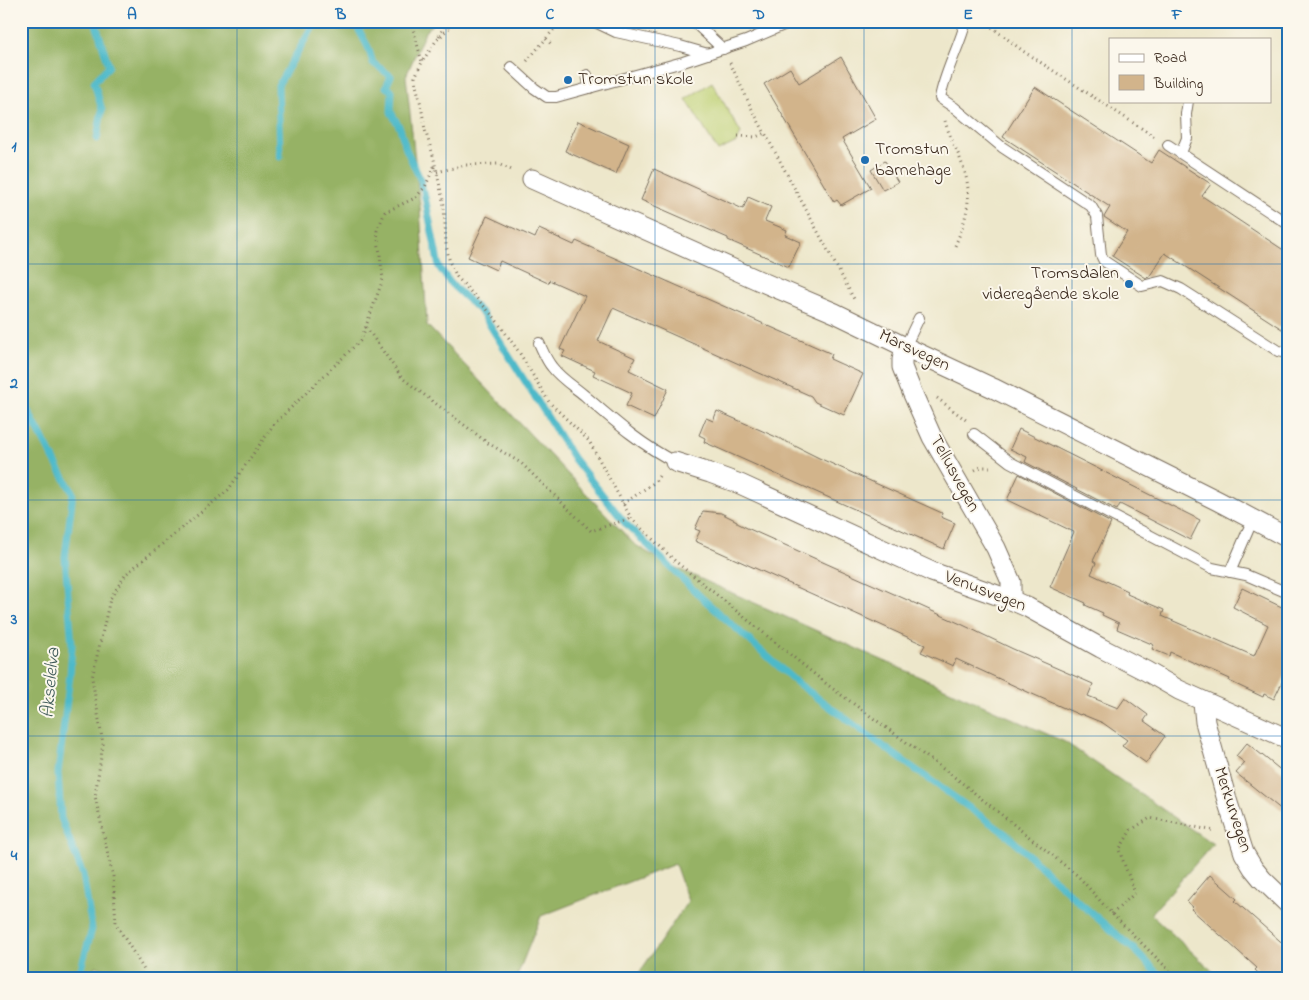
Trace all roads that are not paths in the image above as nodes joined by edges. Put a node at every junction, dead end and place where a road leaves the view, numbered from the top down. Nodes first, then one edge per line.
1 (593, 21) edge
2 (693, 21) edge
3 (793, 21) edge
4 (966, 21) edge
5 (723, 49) junction
6 (708, 54) junction
7 (511, 67) dead end
8 (587, 76) dead end
9 (590, 88) junction
10 (1188, 102) edge
11 (1168, 145) road end
12 (1181, 153) junction
13 (532, 179) road end
14 (1288, 224) edge
15 (919, 318) dead end
16 (539, 343) dead end
17 (905, 347) junction
18 (1288, 352) edge
19 (974, 434) road end
20 (672, 460) joint
21 (1253, 519) junction
22 (1288, 538) edge
23 (1230, 572) junction
24 (1288, 594) edge
25 (1011, 600) junction
26 (1204, 702) junction
27 (1288, 739) edge
28 (1288, 904) edge

1 - 6 lane
2 - 5 lane
3 - 5 lane
4 - 18 lane
5 - 6 lane
6 - 9 lane
7 - 9 lane
8 - 9 lane
10 - 12 lane
11 - 12 lane
12 - 14 lane
13 - 17 street, Marsvegen
15 - 17 lane
16 - 20 lane
17 - 21 street, Marsvegen
17 - 25 street, Tellusvegen
19 - 23 lane
20 - 25 street, Venusvegen
21 - 22 street, Marsvegen
21 - 23 lane
23 - 24 lane
25 - 26 street, Venusvegen
26 - 27 street, Venusvegen
26 - 28 street, Merkurvegen

